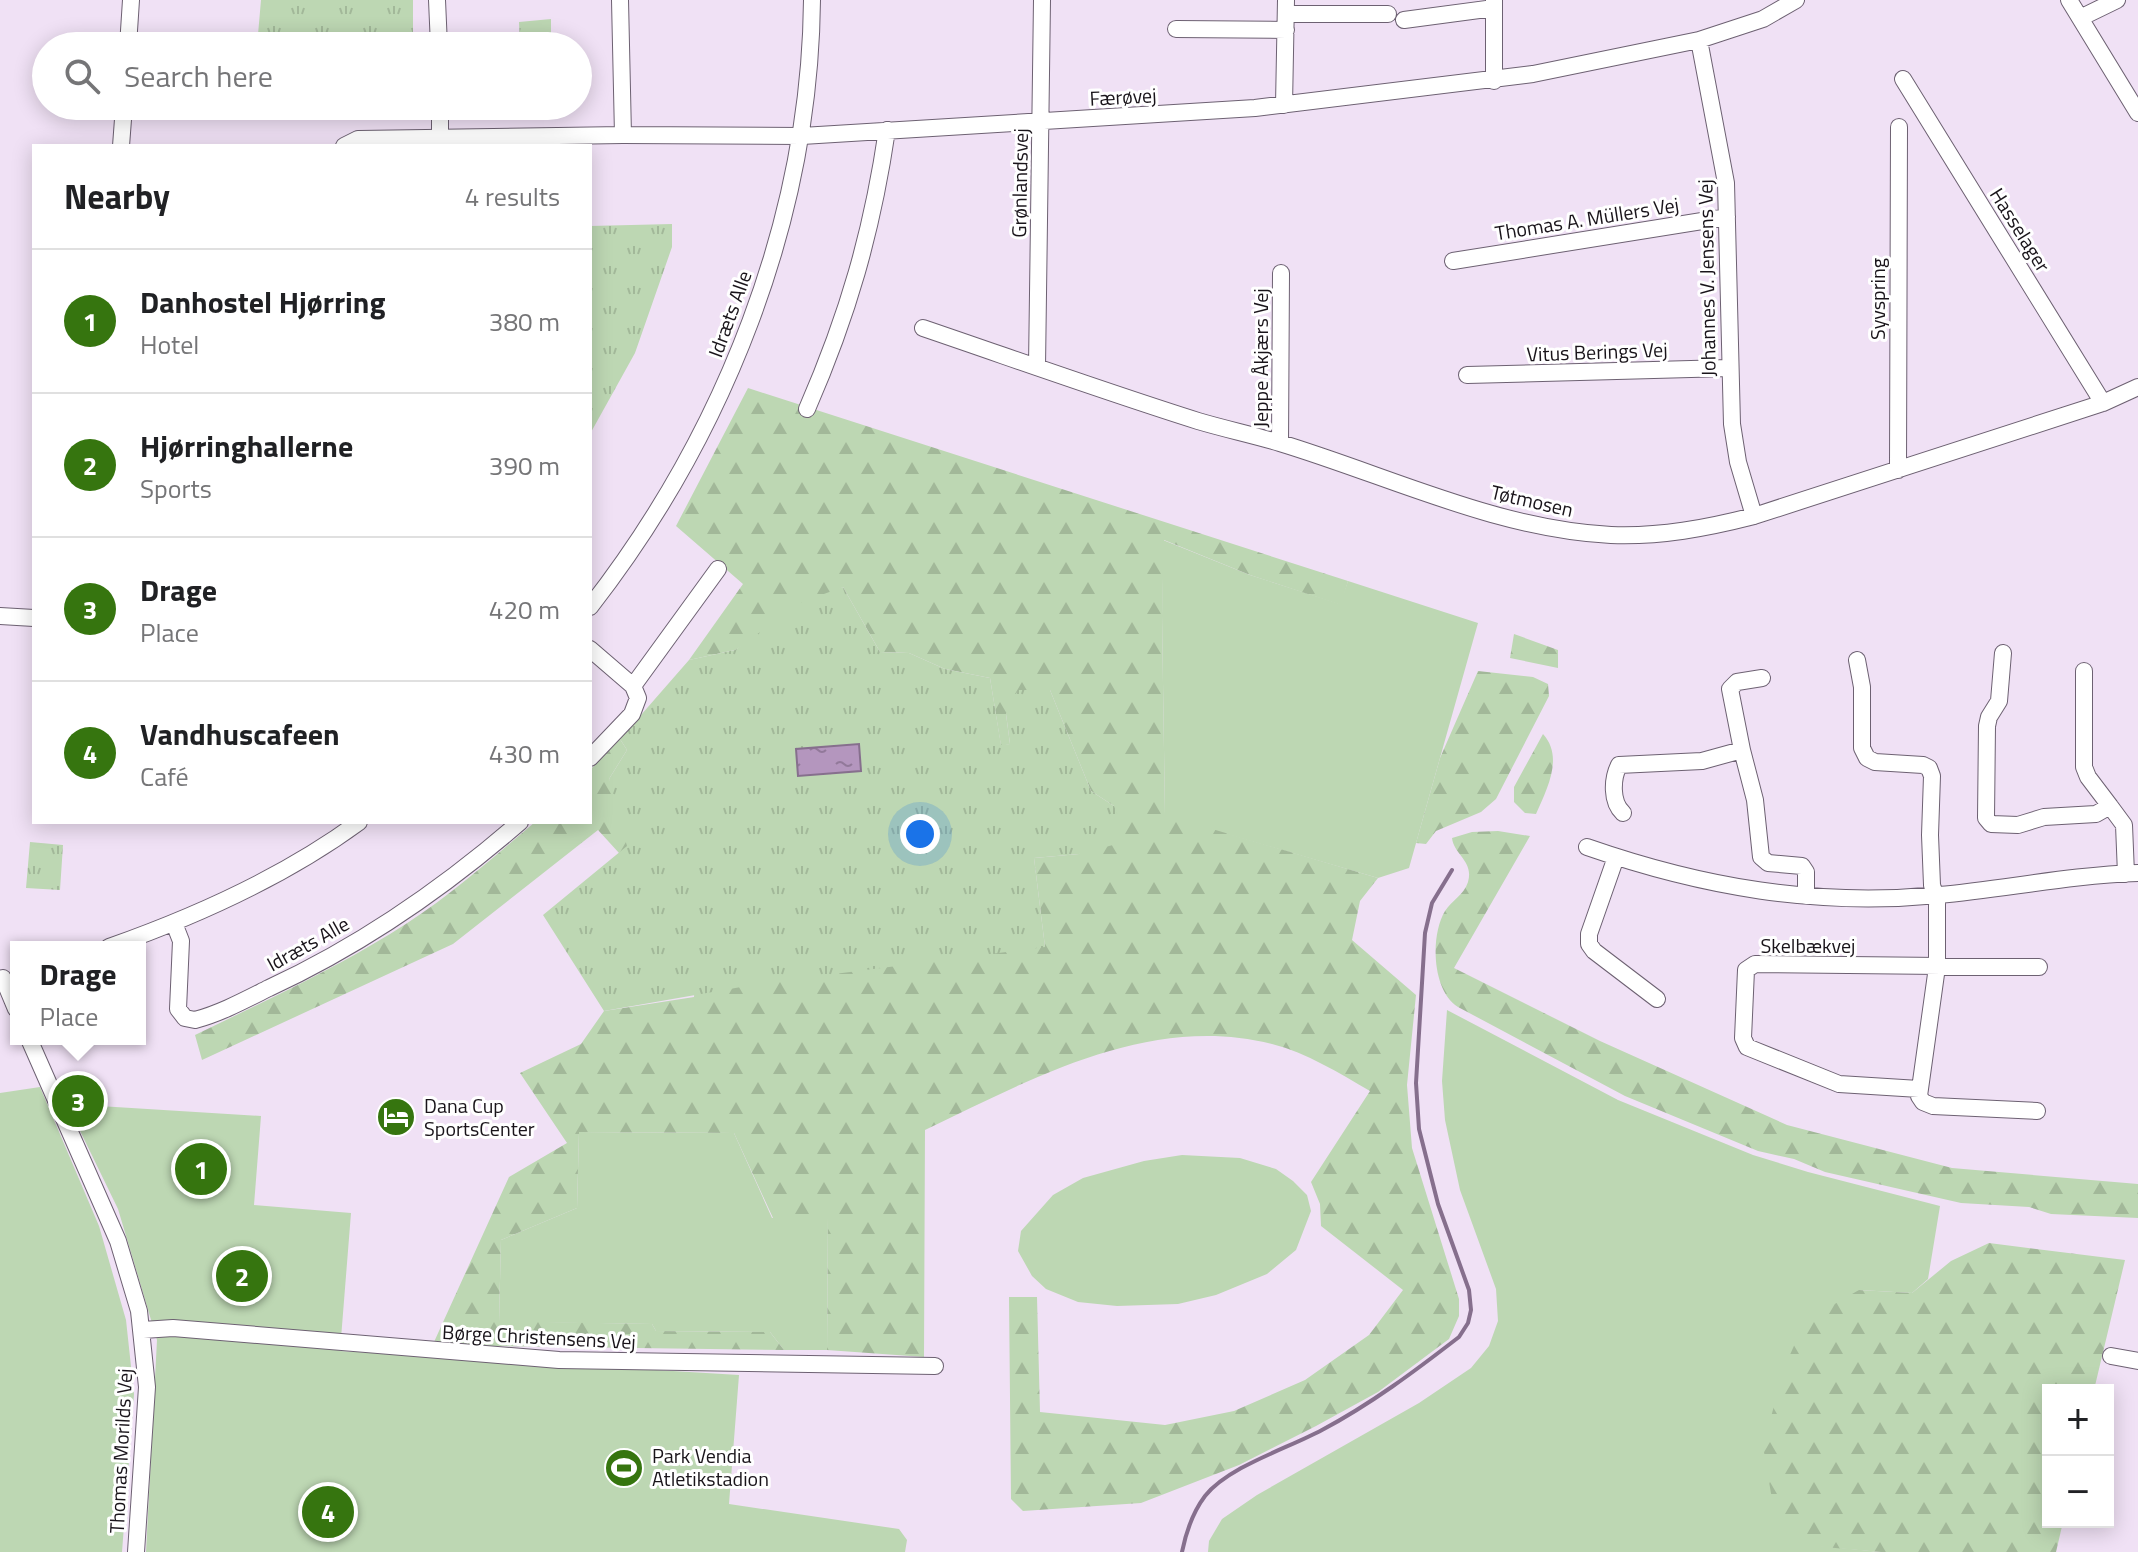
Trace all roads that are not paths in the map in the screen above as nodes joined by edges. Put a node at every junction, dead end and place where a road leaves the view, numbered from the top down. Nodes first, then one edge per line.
1 (131, 0) edge
2 (437, 0) edge
3 (620, 0) edge
4 (812, 0) edge
5 (1042, 0) edge
6 (1796, 0) edge
7 (2069, 0) edge
8 (2117, 0) edge
9 (1494, 4) edge
10 (1388, 14) dead end
11 (1286, 15) edge
12 (2080, 18) junction
13 (1404, 20) dead end
14 (1176, 29) dead end
15 (129, 32) edge
16 (438, 32) edge
17 (1699, 40) junction
18 (1903, 79) dead end
19 (1494, 81) junction
20 (1284, 105) junction
21 (2138, 113) edge
22 (123, 120) edge
23 (440, 120) edge
24 (1041, 122) junction
25 (1899, 127) dead end
26 (887, 130) junction
27 (623, 135) junction
28 (802, 136) junction
29 (440, 142) edge
30 (121, 144) edge
31 (348, 144) edge
32 (1727, 217) junction
33 (1453, 261) dead end
34 (1281, 273) dead end
35 (923, 328) dead end
36 (1037, 367) junction
37 (1728, 368) junction
38 (1467, 375) dead end
39 (2138, 387) edge
40 (2103, 403) junction
41 (807, 409) dead end
42 (1280, 443) junction
43 (1898, 470) junction
44 (1754, 516) junction
45 (718, 569) dead end
46 (592, 604) edge
47 (0, 616) edge
48 (32, 618) edge
49 (592, 651) edge
50 (2003, 653) dead end
51 (1857, 660) dead end
52 (2084, 671) dead end
53 (1762, 678) dead end
54 (633, 686) junction
55 (1742, 750) junction
56 (592, 756) edge
57 (2110, 806) junction
58 (1623, 813) dead end
59 (356, 824) edge
60 (518, 824) edge
61 (1587, 847) dead end
62 (1616, 857) junction
63 (2132, 874) edge
64 (1936, 895) junction
65 (1806, 896) junction
66 (174, 923) junction
67 (125, 941) edge
68 (1937, 967) junction
69 (2039, 967) dead end
70 (1657, 999) dead end
71 (32, 1045) edge
72 (1919, 1089) junction
73 (2037, 1111) dead end
74 (143, 1330) junction
75 (2111, 1356) dead end
76 (2138, 1361) edge
77 (935, 1366) dead end
78 (136, 1552) edge

1 - 15 street
2 - 16 street
3 - 27 street
4 - 28 street, Idræts Alle
5 - 24 street, Grønlandsvej
6 - 17 street, Færøvej
7 - 12 street
8 - 12 street
9 - 13 street
9 - 19 street
10 - 11 street
11 - 14 street
11 - 20 street
12 - 21 street
17 - 19 street, Færøvej
17 - 32 street, Johannes V. Jensens Vej
18 - 40 street, Hasselager
19 - 20 street, Færøvej
20 - 24 street, Færøvej
22 - 30 street
23 - 29 street
24 - 26 street, Færøvej
24 - 36 street, Grønlandsvej
25 - 43 street, Syvspring
26 - 28 street, Færøvej
26 - 41 street
27 - 28 street, Færøvej
27 - 29 street, Færøvej
28 - 46 street, Idræts Alle
29 - 31 street, Færøvej
32 - 33 street, Thomas A. Müllers Vej
32 - 37 street, Johannes V. Jensens Vej
34 - 42 street, Jeppe Åkjærs Vej
35 - 36 street, Tøtmosen
36 - 42 street, Tøtmosen
37 - 38 street, Vitus Berings Vej
37 - 44 street, Johannes V. Jensens Vej
39 - 40 street, Tøtmosen
40 - 43 street, Tøtmosen
42 - 44 street, Tøtmosen
43 - 44 street, Tøtmosen
45 - 54 street
47 - 48 street
49 - 54 street
50 - 57 street
51 - 64 street
52 - 57 street
53 - 55 street
54 - 56 street
55 - 58 street
55 - 65 street
57 - 63 street
59 - 66 street
60 - 66 street, Idræts Alle
61 - 62 street
62 - 65 street
62 - 70 street
63 - 64 street
64 - 65 street
64 - 68 street
66 - 67 street
68 - 69 street, Skelbækvej
68 - 72 street
68 - 72 street, Skelbækvej
71 - 74 street, Thomas Morilds Vej
72 - 73 street, Skelbækvej
74 - 77 street, Børge Christensens Vej
74 - 78 street, Thomas Morilds Vej
75 - 76 street

